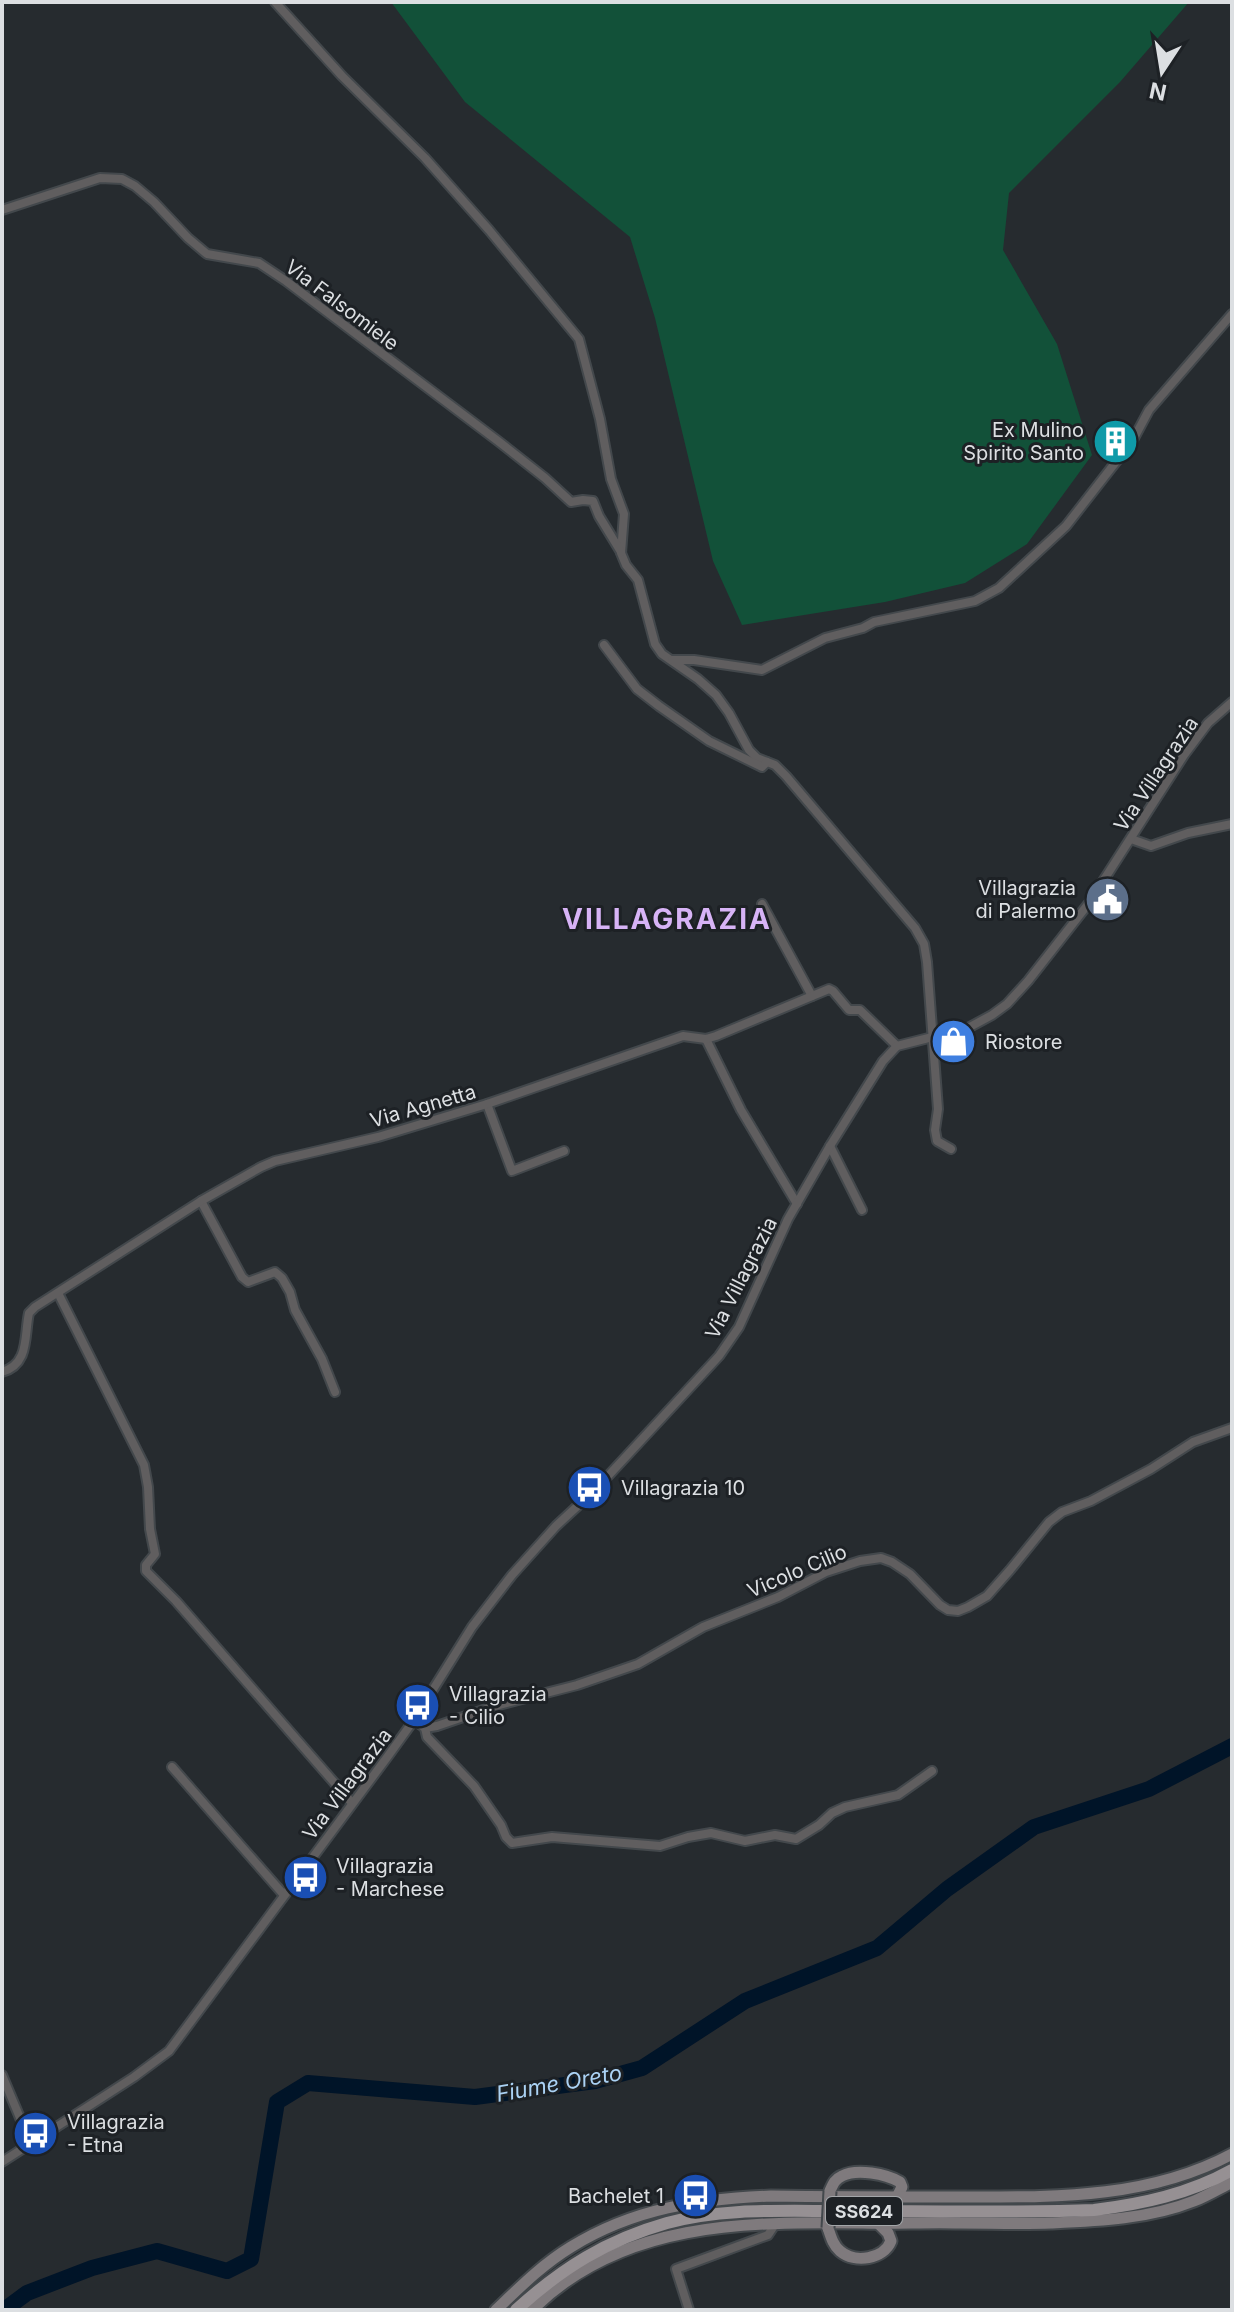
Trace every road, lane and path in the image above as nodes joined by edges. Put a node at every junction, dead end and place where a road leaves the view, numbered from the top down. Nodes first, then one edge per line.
1 (275, 2) edge
2 (2, 210) edge
3 (1232, 314) edge
4 (621, 553) junction
5 (604, 645) dead end
6 (671, 660) junction
7 (1232, 702) edge
8 (767, 762) junction
9 (1232, 824) edge
10 (1131, 839) junction
11 (762, 904) dead end
12 (812, 996) junction
13 (933, 1036) junction
14 (706, 1039) junction
15 (897, 1046) junction
16 (487, 1104) junction
17 (830, 1146) junction
18 (951, 1149) dead end
19 (564, 1151) dead end
20 (201, 1201) junction
21 (797, 1204) junction
22 (862, 1210) dead end
23 (58, 1293) junction
24 (2, 1372) edge
25 (335, 1392) dead end
26 (1232, 1428) edge
27 (414, 1720) junction
28 (425, 1728) junction
29 (172, 1767) dead end
30 (932, 1771) dead end
31 (352, 1803) junction
32 (284, 1895) junction
33 (2, 2075) edge
34 (31, 2144) junction
35 (1232, 2154) edge
36 (2, 2162) edge
37 (1232, 2170) edge
38 (1232, 2182) edge
39 (897, 2197) junction
40 (776, 2223) junction
41 (879, 2224) junction
42 (496, 2310) edge
43 (516, 2310) edge
44 (532, 2310) edge
45 (689, 2310) edge

1 - 4 street
2 - 4 street, Via Falsomiele
3 - 6 street
4 - 6 street
5 - 8 street
6 - 8 street
7 - 10 street, Via Villagrazia
8 - 13 street
9 - 10 street
10 - 13 street, Via Villagrazia
11 - 12 street
12 - 14 street, Via Agnetta
12 - 15 street
13 - 15 street, Via Villagrazia
13 - 18 street
14 - 16 street, Via Agnetta
14 - 21 street
15 - 17 street, Via Villagrazia
16 - 19 street
16 - 20 street, Via Agnetta
17 - 21 street, Via Villagrazia
17 - 22 street
20 - 23 street, Via Agnetta
20 - 25 street
21 - 27 street, Via Villagrazia
23 - 24 street, Via Agnetta
23 - 31 street
26 - 28 street, Vicolo Cilio
27 - 28 street
27 - 31 street, Via Villagrazia
28 - 30 street
29 - 32 street
31 - 32 street, Via Villagrazia
32 - 34 street, Via Villagrazia
33 - 34 street
34 - 36 street, Via Villagrazia
35 - 39 main road
37 - 43 main road, SS624
38 - 41 main road
39 - 41 main road, bridge
39 - 42 main road
40 - 41 main road
40 - 44 main road
40 - 45 street

